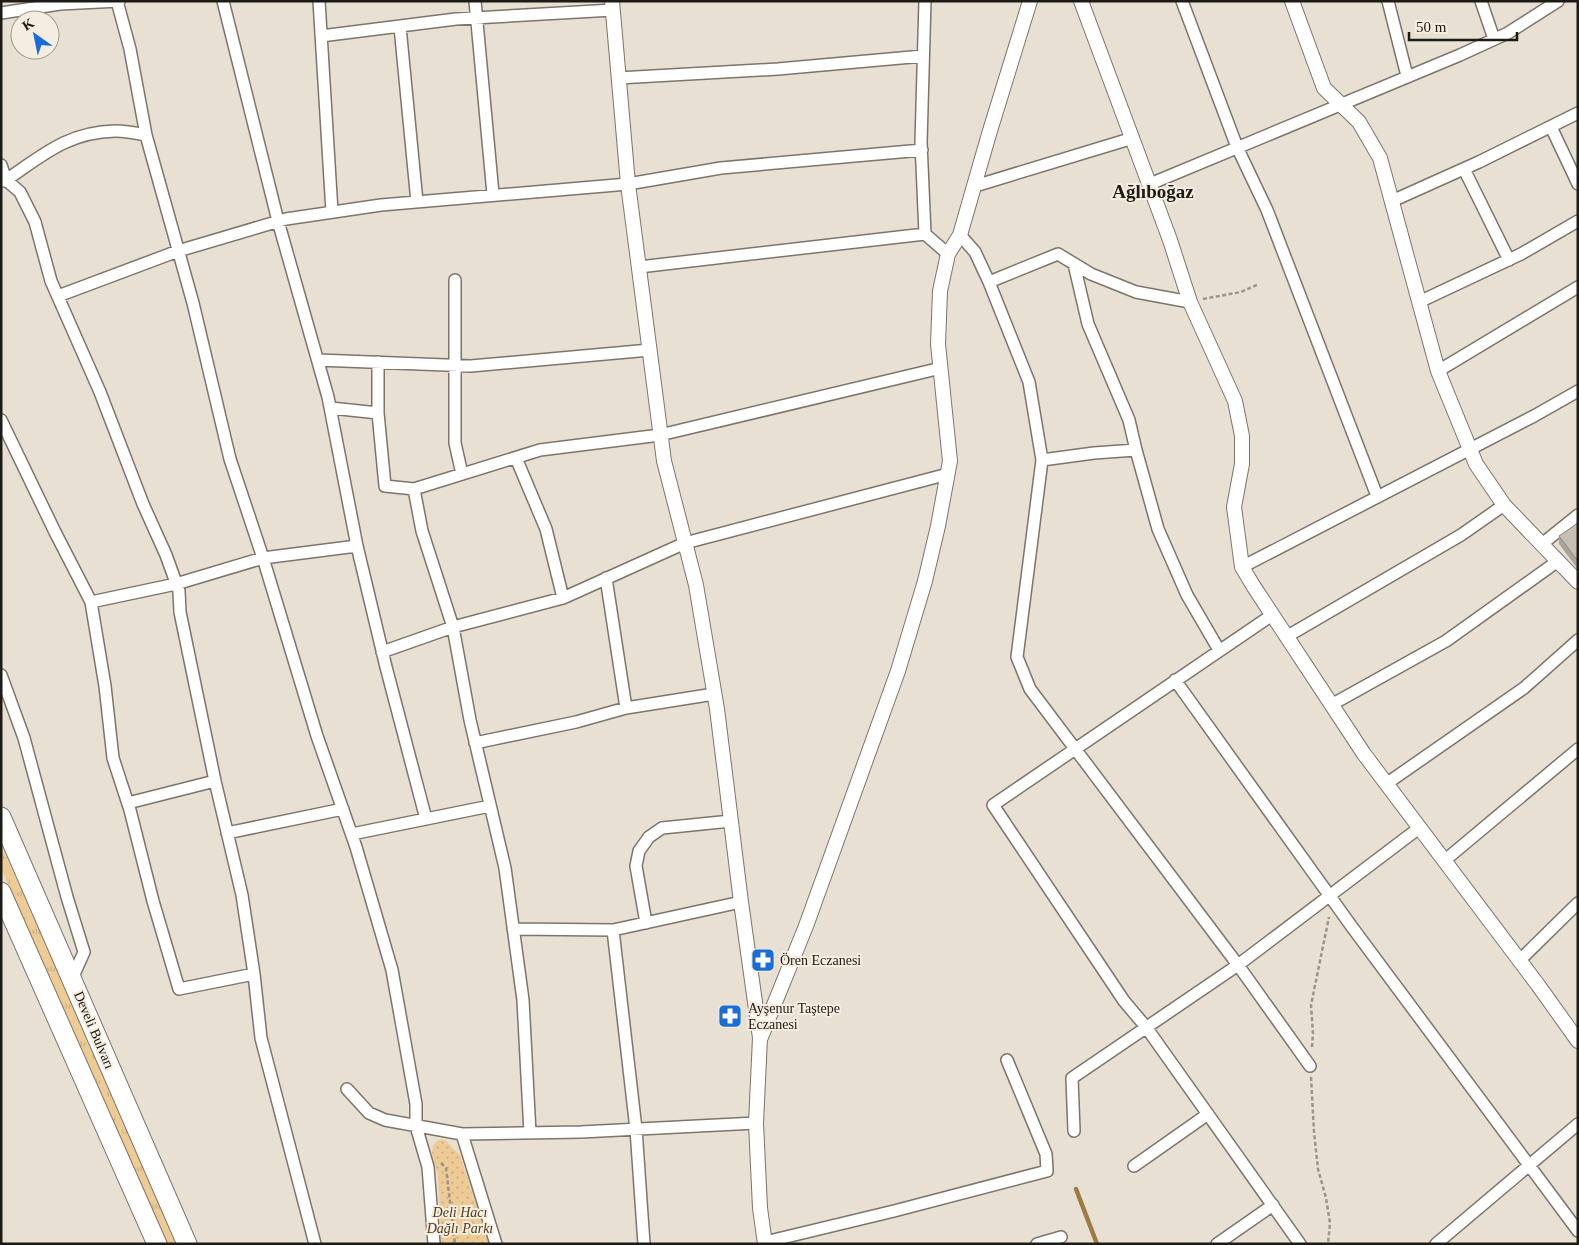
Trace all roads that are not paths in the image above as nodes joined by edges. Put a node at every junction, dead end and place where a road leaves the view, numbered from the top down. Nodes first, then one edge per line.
1 (118, 1) edge
2 (222, 1) edge
3 (319, 1) edge
4 (475, 1) edge
5 (925, 1) edge
6 (1030, 1) edge
7 (1082, 1) edge
8 (1182, 1) edge
9 (1292, 1) edge
10 (1388, 1) edge
11 (1481, 1) edge
12 (1558, 1) edge
13 (615, 4) edge
14 (1, 13) edge
15 (478, 18) junction
16 (400, 26) junction
17 (321, 36) junction
18 (1494, 39) junction
19 (923, 56) junction
20 (1407, 76) junction
21 (618, 78) junction
22 (1342, 103) junction
23 (1578, 113) edge
24 (1551, 127) junction
25 (146, 135) junction
26 (1132, 138) junction
27 (1237, 147) junction
28 (922, 150) junction
29 (1, 165) edge
30 (1464, 169) junction
31 (4, 181) edge
32 (628, 184) junction
33 (1150, 184) junction
34 (1578, 184) edge
35 (975, 186) junction
36 (493, 194) junction
37 (1392, 201) junction
38 (417, 202) junction
39 (332, 212) junction
40 (278, 221) junction
41 (1578, 221) edge
42 (925, 234) junction
43 (960, 235) junction
44 (178, 251) junction
45 (948, 254) junction
46 (1509, 260) junction
47 (1074, 264) junction
48 (640, 267) junction
49 (455, 280) dead end
50 (990, 282) junction
51 (1578, 287) edge
52 (58, 296) junction
53 (1190, 302) junction
54 (1419, 302) junction
55 (650, 350) junction
56 (318, 360) junction
57 (378, 362) junction
58 (456, 366) junction
59 (941, 368) junction
60 (1438, 371) junction
61 (1578, 390) edge
62 (331, 408) junction
63 (378, 413) junction
64 (1, 420) edge
65 (660, 435) junction
66 (1469, 448) junction
67 (1136, 450) junction
68 (516, 458) junction
69 (1042, 460) junction
70 (462, 474) junction
71 (948, 474) junction
72 (414, 489) junction
73 (1377, 496) junction
74 (1504, 505) junction
75 (1578, 515) edge
76 (685, 543) junction
77 (1542, 544) junction
78 (356, 546) junction
79 (263, 558) junction
80 (1558, 561) junction
81 (1242, 567) junction
82 (606, 578) junction
83 (1578, 582) edge
84 (176, 584) junction
85 (563, 598) junction
86 (91, 602) junction
87 (1272, 615) junction
88 (453, 627) junction
89 (1286, 637) junction
90 (1578, 640) edge
91 (1219, 650) junction
92 (382, 652) junction
93 (1, 675) edge
94 (1174, 680) junction
95 (714, 694) junction
96 (1331, 705) junction
97 (626, 708) junction
98 (475, 743) junction
99 (1075, 748) junction
100 (1578, 749) edge
101 (215, 780) junction
102 (1386, 784) junction
103 (128, 803) junction
104 (490, 806) junction
105 (343, 809) junction
106 (1, 817) edge
107 (426, 819) junction
108 (731, 821) junction
109 (1419, 828) junction
110 (227, 833) junction
111 (352, 834) junction
112 (1444, 861) junction
113 (1, 892) edge
114 (1329, 895) junction
115 (741, 902) junction
116 (1578, 903) edge
117 (646, 923) junction
118 (513, 929) junction
119 (613, 930) junction
120 (1519, 961) junction
121 (1238, 965) junction
122 (254, 974) junction
123 (72, 979) junction
124 (1146, 1027) junction
125 (760, 1038) junction
126 (1578, 1041) edge
127 (1007, 1060) dead end
128 (1310, 1066) dead end
129 (347, 1089) dead end
130 (1208, 1114) junction
131 (756, 1123) junction
132 (1578, 1124) edge
133 (416, 1126) junction
134 (636, 1129) junction
135 (1074, 1131) dead end
136 (530, 1133) junction
137 (462, 1134) junction
138 (1134, 1166) dead end
139 (1530, 1166) junction
140 (1273, 1206) junction
141 (1578, 1230) edge
142 (1061, 1237) dead end
143 (765, 1243) edge
144 (157, 1244) edge
145 (187, 1244) edge
146 (316, 1244) edge
147 (434, 1244) edge
148 (496, 1244) edge
149 (644, 1244) edge
150 (1037, 1244) edge
151 (1217, 1244) edge
152 (1300, 1244) edge
153 (1436, 1244) edge

1 - 14 street
1 - 25 street
2 - 40 street
3 - 17 street
4 - 15 street
5 - 19 street
6 - 35 street
7 - 26 street
8 - 27 street
9 - 22 street
10 - 20 street
11 - 18 street
12 - 18 street
13 - 15 street
13 - 21 street
15 - 16 street
15 - 36 street
16 - 17 street
16 - 38 street
17 - 39 street
18 - 20 street
19 - 21 street
19 - 28 street
20 - 22 street
21 - 32 street
22 - 27 street
22 - 37 street
23 - 24 street
24 - 30 street
24 - 34 street
25 - 31 street
25 - 44 street
26 - 33 street
26 - 35 street
27 - 33 street
27 - 73 street
28 - 32 street
28 - 42 street
29 - 31 street
30 - 37 street
30 - 46 street
31 - 52 street
32 - 36 street
32 - 48 street
33 - 53 street
35 - 43 street
36 - 38 street
37 - 54 street
38 - 39 street
39 - 40 street
40 - 44 street
40 - 56 street
41 - 46 street
42 - 45 street
42 - 48 street
43 - 45 street
43 - 50 street
44 - 52 street
44 - 79 street
45 - 59 street
46 - 54 street
47 - 50 street
47 - 53 street
47 - 67 street
48 - 55 street
49 - 58 street
50 - 69 street
51 - 60 street
52 - 84 street
53 - 81 street
54 - 60 street
55 - 58 street
55 - 65 street
56 - 57 street
56 - 62 street
57 - 58 street
57 - 63 street
58 - 70 street
59 - 65 street
59 - 71 street
60 - 66 street
61 - 66 street
62 - 63 street
62 - 78 street
63 - 72 street
64 - 86 street
65 - 68 street
65 - 76 street
66 - 73 street
66 - 74 street
67 - 69 street
67 - 91 street
68 - 70 street
68 - 85 street
69 - 99 street
70 - 72 street
71 - 76 street
71 - 125 street
72 - 88 street
73 - 81 street
74 - 77 street
74 - 89 street
75 - 77 street
76 - 82 street
76 - 95 street
77 - 80 street
78 - 79 street
78 - 92 street
79 - 84 street
79 - 105 street
80 - 83 street
80 - 96 street
81 - 87 street
82 - 85 street
82 - 97 street
84 - 86 street
84 - 101 street
85 - 88 street
86 - 103 street
87 - 89 street
87 - 91 street
88 - 92 street
88 - 98 street
89 - 96 street
90 - 102 street
91 - 94 street
92 - 107 street
93 - 123 street
94 - 99 street
94 - 114 street
95 - 97 street
95 - 108 street
96 - 102 street
97 - 98 street
98 - 104 street
99 - 121 street
99 - 124 street
100 - 112 street
101 - 103 street
101 - 110 street
102 - 109 street
103 - 122 street
104 - 107 street
104 - 118 street
105 - 110 street
105 - 111 street
106 - 123 highway, Develi Bulvarı
107 - 111 street
108 - 115 street
108 - 117 street
109 - 112 street
109 - 114 street
110 - 122 street
111 - 133 street
112 - 120 street
113 - 144 highway, Develi Bulvarı
114 - 121 street
114 - 139 street
115 - 117 street
115 - 125 street
116 - 120 street
117 - 119 street
118 - 119 street
118 - 136 street
119 - 134 street
120 - 126 street
121 - 124 street
121 - 128 street
122 - 146 street
123 - 145 highway, Develi Bulvarı
124 - 130 street
124 - 135 street
125 - 131 street
127 - 143 street
129 - 133 street
130 - 138 street
130 - 140 street
131 - 134 street
131 - 143 street
132 - 139 street
133 - 137 street
133 - 147 street
134 - 136 street
134 - 149 street
136 - 137 street
137 - 148 street
139 - 141 street
139 - 153 street
140 - 151 street
140 - 152 street
142 - 150 street

